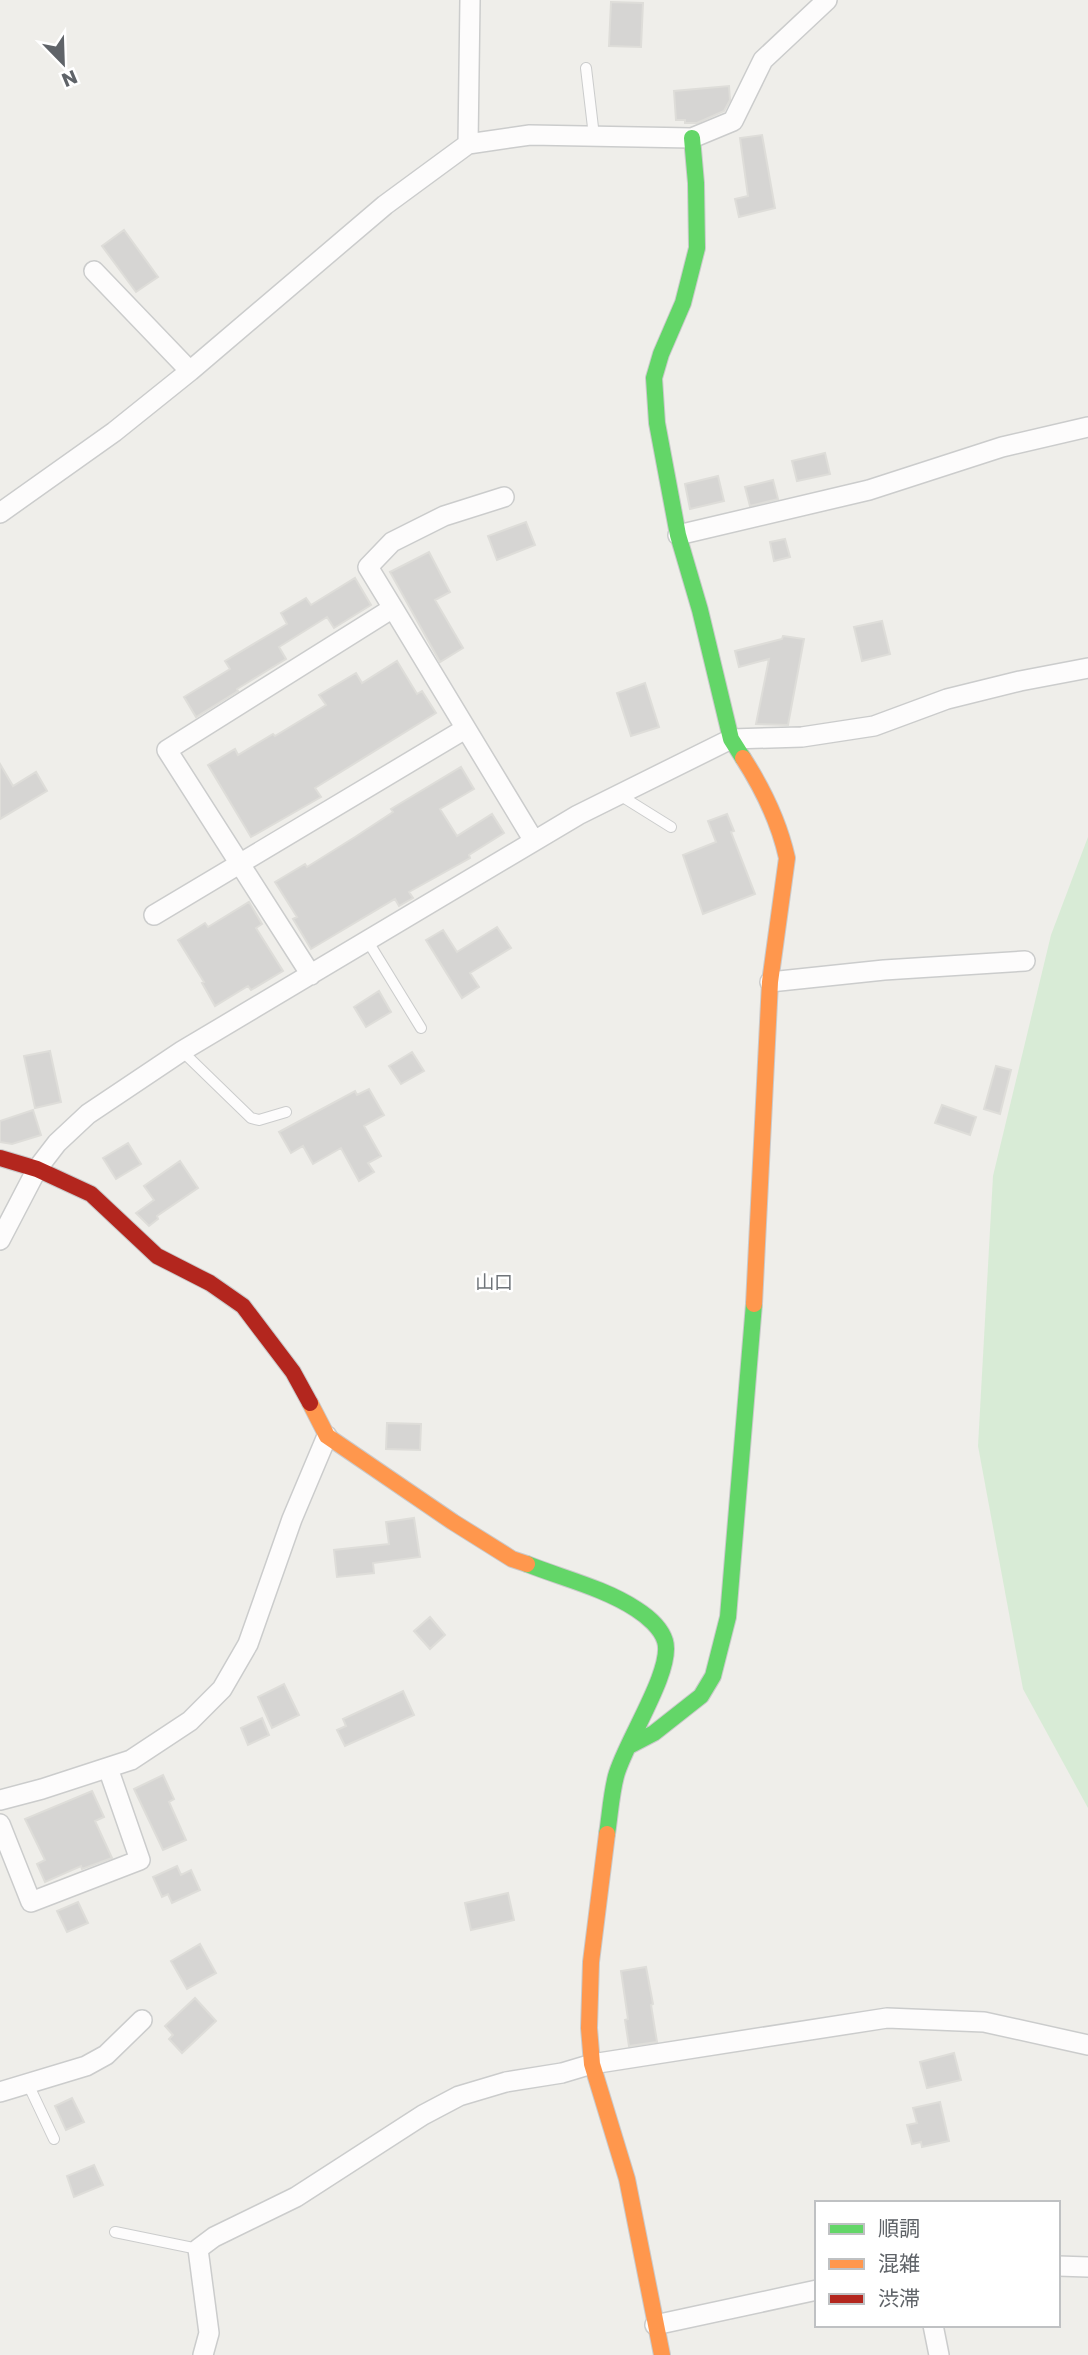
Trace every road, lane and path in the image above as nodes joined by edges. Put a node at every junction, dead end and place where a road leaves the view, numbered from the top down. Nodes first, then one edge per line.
1 (470, 0) edge
2 (827, 0) edge
3 (586, 68) dead end
4 (594, 136) junction
5 (692, 138) junction
6 (468, 144) junction
7 (94, 271) dead end
8 (191, 371) junction
9 (1088, 427) edge
10 (504, 497) dead end
11 (0, 513) edge
12 (678, 535) junction
13 (393, 608) junction
14 (1088, 668) edge
15 (466, 729) junction
16 (731, 739) junction
17 (618, 794) junction
18 (671, 827) dead end
19 (534, 841) junction
20 (240, 863) junction
21 (154, 915) dead end
22 (367, 940) junction
23 (1025, 961) dead end
24 (311, 975) junction
25 (770, 982) junction
26 (421, 1028) dead end
27 (182, 1051) junction
28 (286, 1112) dead end
29 (0, 1158) edge
30 (37, 1169) junction
31 (0, 1240) edge
32 (327, 1436) junction
33 (631, 1745) junction
34 (108, 1768) junction
35 (0, 1800) edge
36 (0, 1824) edge
37 (142, 2020) dead end
38 (1088, 2045) edge
39 (592, 2064) junction
40 (28, 2084) junction
41 (0, 2092) edge
42 (54, 2139) dead end
43 (115, 2232) dead end
44 (198, 2249) junction
45 (1060, 2266) edge
46 (1088, 2267) edge
47 (815, 2290) edge
48 (655, 2325) junction
49 (933, 2327) edge
50 (203, 2355) edge
51 (662, 2355) edge
52 (939, 2355) edge

1 - 6 street
2 - 5 street
3 - 4 lane
4 - 5 street
4 - 6 street
5 - 12 street
6 - 8 street
7 - 8 street
8 - 11 street
9 - 12 street
10 - 13 street
12 - 16 street
13 - 15 street
13 - 20 street
14 - 16 street
15 - 19 street
15 - 20 street
16 - 17 street
16 - 25 street
17 - 18 lane
17 - 19 street
19 - 22 street
20 - 21 street
20 - 24 street
22 - 24 street
22 - 26 lane
23 - 25 street
24 - 27 street
25 - 33 street
27 - 28 lane
27 - 30 street
29 - 30 street
30 - 31 street
30 - 32 street
32 - 33 street
32 - 34 street
33 - 39 street
34 - 35 street
34 - 36 street
37 - 40 street
38 - 39 street
39 - 44 street
39 - 48 street
40 - 41 street
40 - 42 lane
43 - 44 lane
44 - 50 street
45 - 46 street
47 - 48 street
48 - 51 street
49 - 52 street

